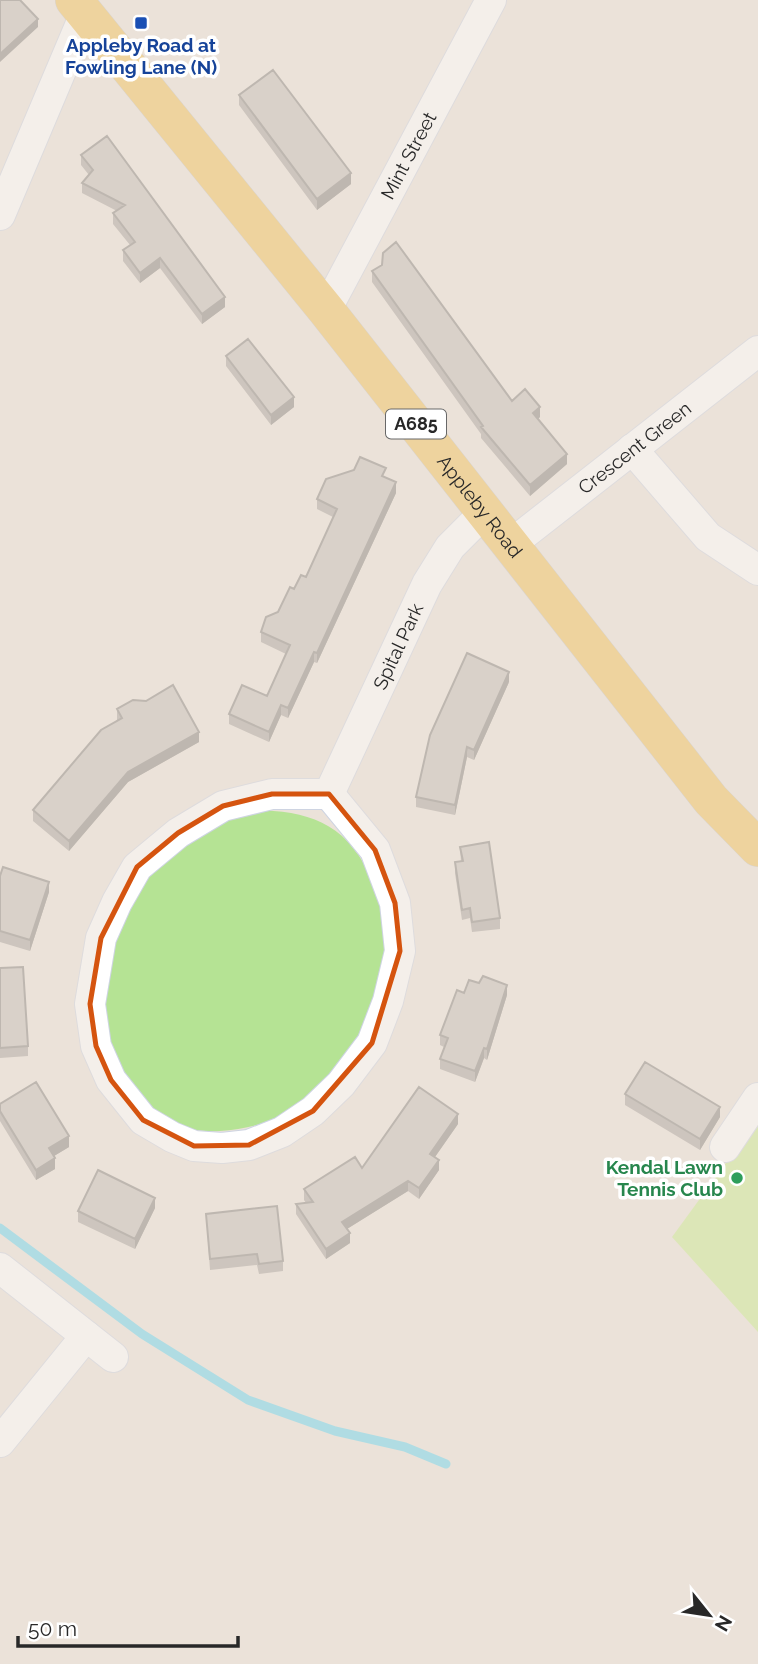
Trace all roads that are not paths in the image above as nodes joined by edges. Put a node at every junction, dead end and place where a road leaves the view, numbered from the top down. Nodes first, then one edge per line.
1 (492, 0) edge
2 (79, 7) edge
3 (0, 215) edge
4 (326, 310) junction
5 (756, 356) edge
6 (632, 449) junction
7 (485, 512) junction
8 (510, 545) junction
9 (758, 570) edge
10 (328, 793) junction
11 (758, 848) edge
12 (758, 1098) edge
13 (725, 1147) dead end
14 (0, 1268) edge
15 (86, 1336) junction
16 (113, 1357) dead end
17 (0, 1442) edge

1 - 4 street, Mint Street
2 - 3 street
2 - 4 main road, Appleby Road / A685
4 - 7 main road, Appleby Road / A685
5 - 6 street, Crescent Green
6 - 8 street, Crescent Green
6 - 9 street
7 - 8 main road, Appleby Road / A685
7 - 10 street, Spital Park
8 - 11 main road, Appleby Road / A685
10 - 10 street
12 - 13 street
14 - 15 street
15 - 16 street
15 - 17 street

